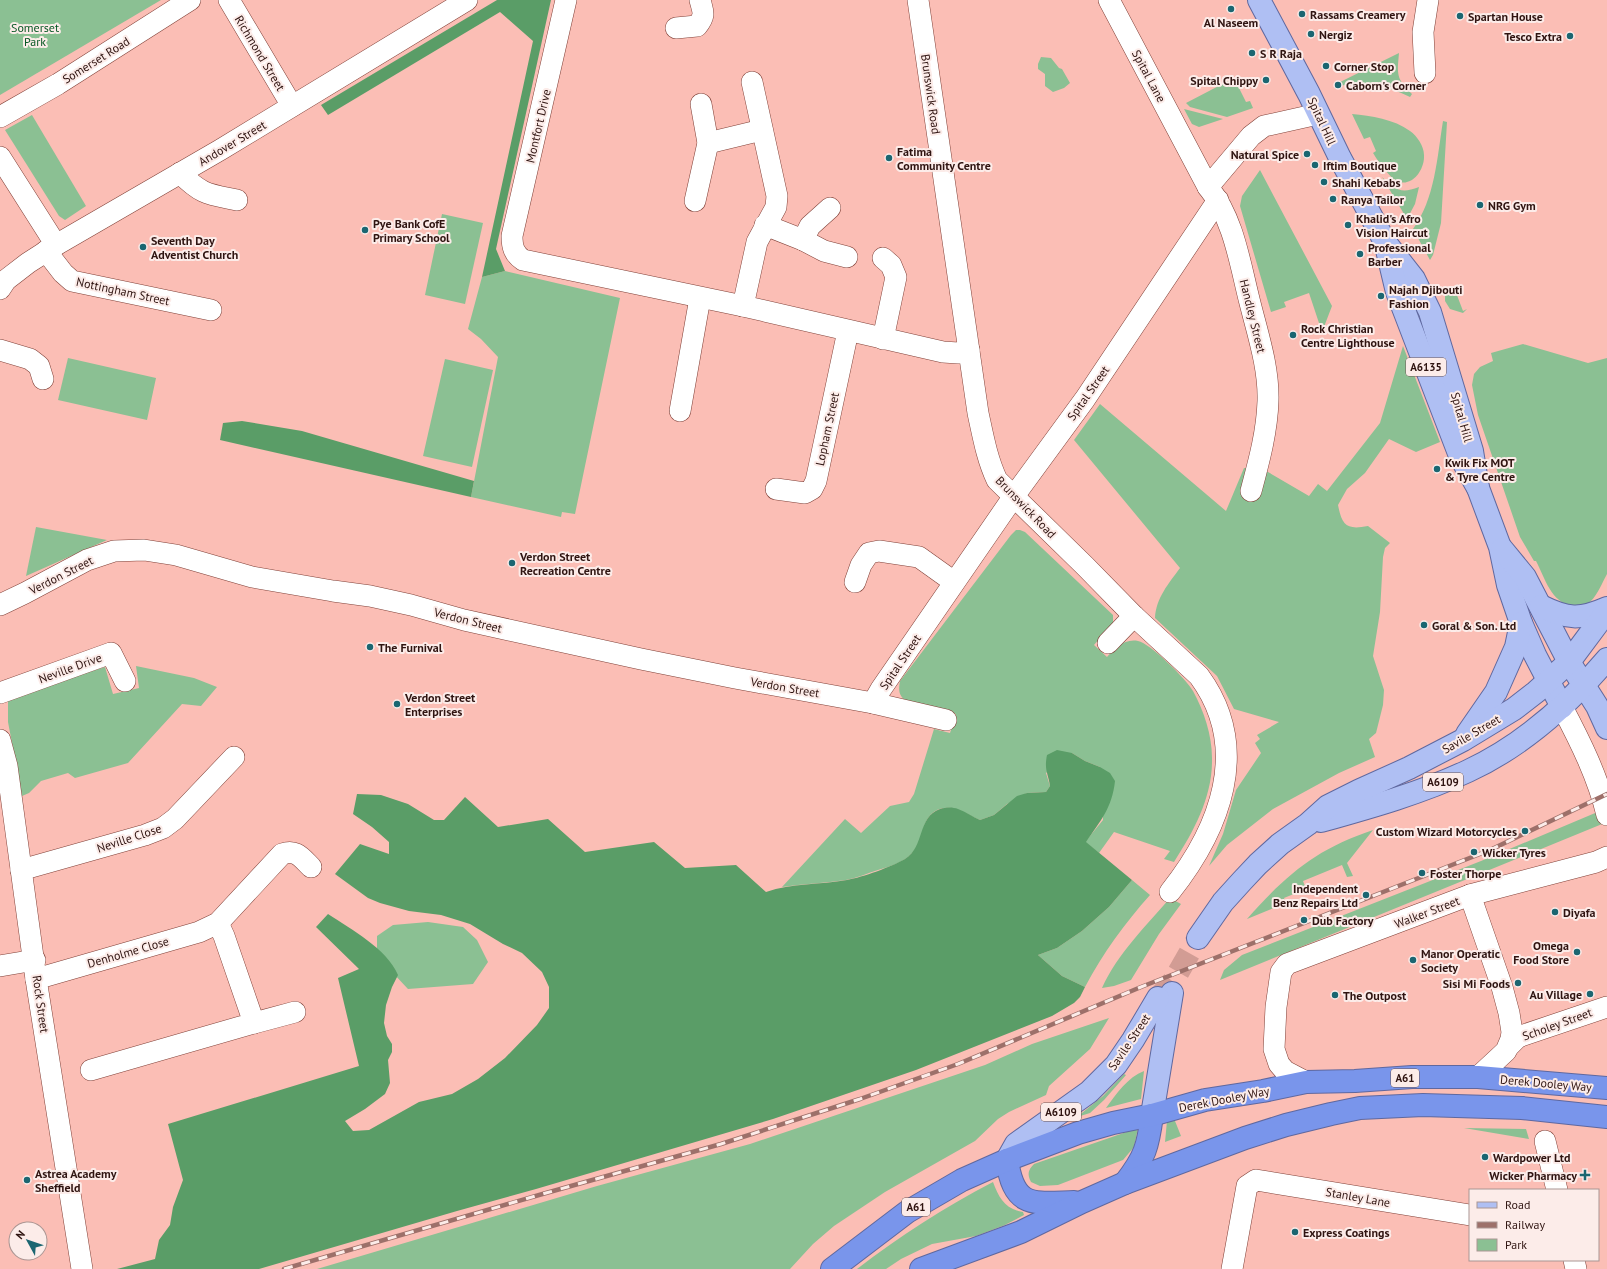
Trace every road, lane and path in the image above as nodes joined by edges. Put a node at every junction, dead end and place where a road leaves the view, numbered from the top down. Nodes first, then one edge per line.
1 (190, 0) edge
2 (228, 0) edge
3 (467, 0) edge
4 (566, 0) edge
5 (700, 0) edge
6 (918, 0) edge
7 (1109, 0) edge
8 (1259, 0) edge
9 (1428, 0) edge
10 (676, 28) dead end
11 (1425, 73) dead end
12 (752, 82) dead end
13 (701, 104) dead end
14 (292, 106) junction
15 (1318, 114) junction
16 (0, 117) edge
17 (762, 130) junction
18 (708, 143) junction
19 (1189, 152) joint
20 (0, 157) edge
21 (180, 173) junction
22 (1213, 194) junction
23 (237, 200) dead end
24 (695, 201) dead end
25 (830, 208) dead end
26 (765, 225) junction
27 (802, 240) junction
28 (51, 248) junction
29 (847, 257) dead end
30 (884, 258) dead end
31 (2, 282) edge
32 (700, 298) junction
33 (743, 306) junction
34 (211, 310) dead end
35 (848, 330) junction
36 (883, 339) junction
37 (0, 350) edge
38 (969, 350) junction
39 (43, 379) dead end
40 (680, 411) dead end
41 (776, 489) dead end
42 (1251, 491) dead end
43 (1014, 496) junction
44 (1500, 547) junction
45 (855, 582) dead end
46 (954, 582) junction
47 (0, 605) edge
48 (1541, 606) junction
49 (1607, 609) edge
50 (1134, 616) junction
51 (1521, 623) junction
52 (1108, 643) dead end
53 (1607, 659) edge
54 (1569, 662) junction
55 (125, 681) dead end
56 (1549, 681) junction
57 (1584, 685) junction
58 (0, 693) edge
59 (873, 703) junction
60 (1562, 707) junction
61 (946, 720) dead end
62 (1607, 728) edge
63 (0, 740) edge
64 (1462, 740) junction
65 (234, 757) dead end
66 (1607, 815) edge
67 (1308, 824) junction
68 (1602, 859) edge
69 (311, 867) dead end
70 (21, 870) junction
71 (1170, 892) dead end
72 (1470, 895) junction
73 (218, 923) junction
74 (1198, 938) tunnel mouth
75 (0, 966) edge
76 (36, 969) junction
77 (1607, 1006) edge
78 (294, 1012) dead end
79 (254, 1023) junction
80 (1509, 1046) junction
81 (91, 1070) dead end
82 (1478, 1078) junction
83 (1306, 1082) junction
84 (1607, 1088) edge
85 (1152, 1115) junction
86 (1607, 1117) edge
87 (1544, 1141) dead end
88 (1007, 1160) junction
89 (1125, 1183) junction
90 (1557, 1189) edge
91 (1082, 1202) junction
92 (1469, 1215) edge
93 (82, 1269) edge
94 (832, 1269) edge
95 (921, 1269) edge
96 (1232, 1269) edge

1 - 16 street, Somerset Road
2 - 14 street, Richmond Street
3 - 14 street, Andover Street
4 - 32 street, Montfort Drive
5 - 10 street
6 - 38 street, Brunswick Road
7 - 19 street, Spital Lane
8 - 15 main road, Spital Hill / A6135
9 - 11 street
12 - 17 street
13 - 18 street
14 - 21 street, Andover Street
15 - 22 street, Spital Street
15 - 44 main road, Spital Hill / A6135
17 - 18 street
17 - 26 street
18 - 24 street
19 - 22 street, Handley Street
20 - 28 street, Nottingham Street
21 - 23 street
21 - 28 street, Andover Street
22 - 42 street, Handley Street
22 - 43 street, Spital Street
25 - 27 street
26 - 27 street
26 - 33 street
27 - 29 street
28 - 31 street, Andover Street
28 - 34 street, Nottingham Street
30 - 36 street
32 - 33 street
32 - 40 street
33 - 35 street
35 - 36 street
35 - 41 street, Lopham Street
36 - 38 street
37 - 39 street
38 - 43 street, Brunswick Road
43 - 46 street, Spital Street
43 - 50 street, Brunswick Road
44 - 48 main road, Spital Hill / A6135
44 - 51 main road, Spital Hill / A6135
45 - 46 street
46 - 59 street, Spital Street
47 - 59 street, Verdon Street
48 - 49 main road
48 - 54 main road, Spital Hill / A6135
49 - 54 main road, Savile Street / A6109
50 - 52 street
50 - 71 street, Brunswick Road
51 - 56 main road, Spital Hill
51 - 64 main road, A6109
53 - 57 main road, Savile Street / A6109
54 - 56 main road, Savile Street / A6109
54 - 57 main road, Spital Hill / A6135
55 - 58 street, Neville Drive
56 - 60 main road, Spital Hill
56 - 64 main road, Savile Street / A6109
57 - 60 main road, Savile Street / A6109
57 - 62 main road, Spital Hill / A6135
59 - 61 street, Verdon Street
60 - 66 street, Spital Hill
60 - 67 main road, Savile Street / A6109
63 - 70 street, Rock Street
64 - 67 main road, Savile Street / A6109
65 - 70 street, Neville Close
67 - 74 main road, Savile Street / A6109
68 - 72 street, Walker Street
69 - 73 street, Denholme Close
70 - 76 street, Rock Street
72 - 80 street
72 - 83 street, Walker Street
73 - 76 street, Denholme Close
73 - 79 street
75 - 76 street, Denholme Close
76 - 93 street, Rock Street
77 - 80 street, Scholey Street
78 - 79 street
79 - 81 street
80 - 82 street, Scholey Street
82 - 83 highway, Derek Dooley Way / A61
82 - 84 highway, Derek Dooley Way / A61
83 - 85 highway, Derek Dooley Way / A61
85 - 88 highway, Derek Dooley Way / A61
85 - 88 main road, Savile Street / A6109
85 - 89 highway
86 - 89 highway
87 - 90 street
88 - 91 highway
88 - 94 highway, Derek Dooley Way / A61
89 - 91 highway
91 - 95 highway
92 - 96 street, Stanley Lane

